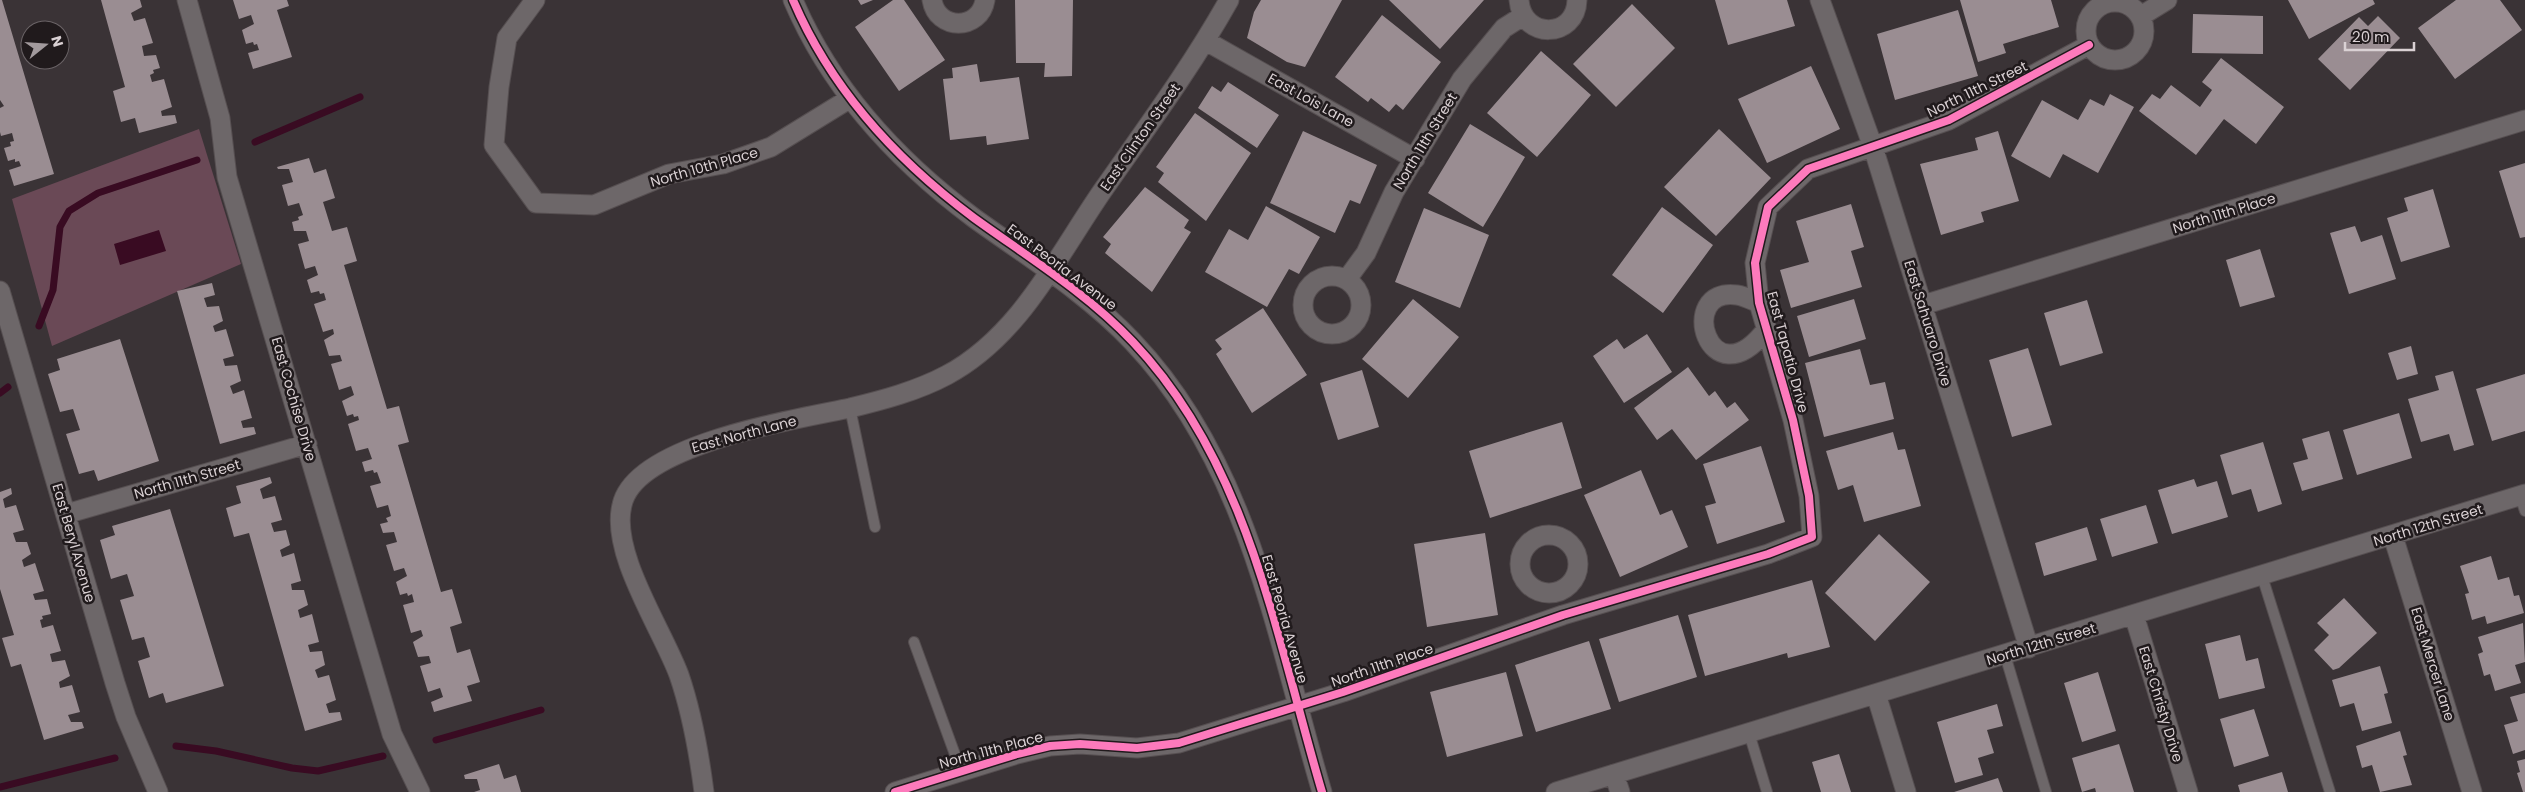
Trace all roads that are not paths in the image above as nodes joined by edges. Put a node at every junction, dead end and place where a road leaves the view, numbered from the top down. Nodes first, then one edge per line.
1 (187, 0) edge
2 (535, 0) edge
3 (793, 0) edge
4 (932, 0) edge
5 (984, 0) edge
6 (1230, 0) edge
7 (1577, 0) edge
8 (1820, 0) edge
9 (2167, 0) edge
10 (1521, 8) edge
11 (2141, 16) junction
12 (1206, 41) junction
13 (2089, 45) junction
14 (849, 99) junction
15 (2525, 120) edge
16 (1873, 147) junction
17 (1415, 159) junction
18 (1048, 272) junction
19 (1347, 279) dead end
20 (0, 291) edge
21 (1759, 302) junction
22 (1924, 305) junction
23 (1766, 330) junction
24 (850, 408) junction
25 (307, 444) junction
26 (2524, 500) edge
27 (66, 514) junction
28 (875, 527) dead end
29 (2393, 536) junction
30 (1812, 537) joint
31 (2262, 576) junction
32 (1556, 593) dead end
33 (1563, 615) junction
34 (2134, 615) junction
35 (914, 642) dead end
36 (2029, 648) junction
37 (2005, 655) junction
38 (1876, 694) junction
39 (1297, 707) junction
40 (1749, 733) junction
41 (961, 771) junction
42 (1614, 774) junction
43 (158, 792) edge
44 (420, 792) edge
45 (704, 792) edge
46 (895, 792) edge
47 (1322, 792) edge
48 (1556, 792) edge
49 (1620, 792) edge
50 (1767, 792) edge
51 (1906, 792) edge
52 (2046, 792) edge
53 (2188, 792) edge
54 (2330, 792) edge
55 (2472, 792) edge

1 - 25 street, East Cochise Drive
2 - 14 street, North 10th Place
3 - 14 street, East Peoria Avenue
4 - 5 street
6 - 12 street, East Clinton Street
7 - 10 street, North 11th Street
8 - 16 street, East Sahuaro Drive
9 - 11 street
10 - 17 street, North 11th Street
11 - 13 street
11 - 13 street
12 - 17 street, East Lois Lane
12 - 18 street, East Clinton Street
13 - 16 street, North 11th Street
14 - 18 street, East Peoria Avenue
15 - 22 street, North 11th Place
16 - 21 street, East Tapatio Drive
16 - 22 street, East Sahuaro Drive
17 - 19 street, North 11th Street
18 - 24 street, East North Lane
18 - 39 street, East Peoria Avenue
20 - 27 street, East Beryl Avenue
21 - 23 street, East Tapatio Drive
21 - 23 street, East Tapatio Drive
22 - 36 street, East Sahuaro Drive
23 - 30 street, East Tapatio Drive
24 - 28 lane
24 - 45 street, East North Lane
25 - 27 street, North 11th Street
25 - 44 street, East Cochise Drive
26 - 29 street, North 12th Street
27 - 43 street, East Beryl Avenue
29 - 31 street, North 12th Street
29 - 55 street, East Mercer Lane
30 - 33 street, North 11th Place
31 - 34 street, North 12th Street
31 - 54 lane
32 - 33 street
33 - 39 street, North 11th Place
34 - 36 street, North 12th Street
34 - 53 street, East Christy Drive
35 - 41 lane
36 - 37 street, North 12th Street
37 - 38 street, North 12th Street
37 - 52 lane
38 - 40 street, North 12th Street
38 - 51 street
39 - 41 street, North 11th Place
39 - 47 street, East Peoria Avenue
40 - 42 street, North 12th Street
40 - 50 lane
41 - 46 street, North 11th Place
42 - 48 street, North 12th Street
42 - 49 street

